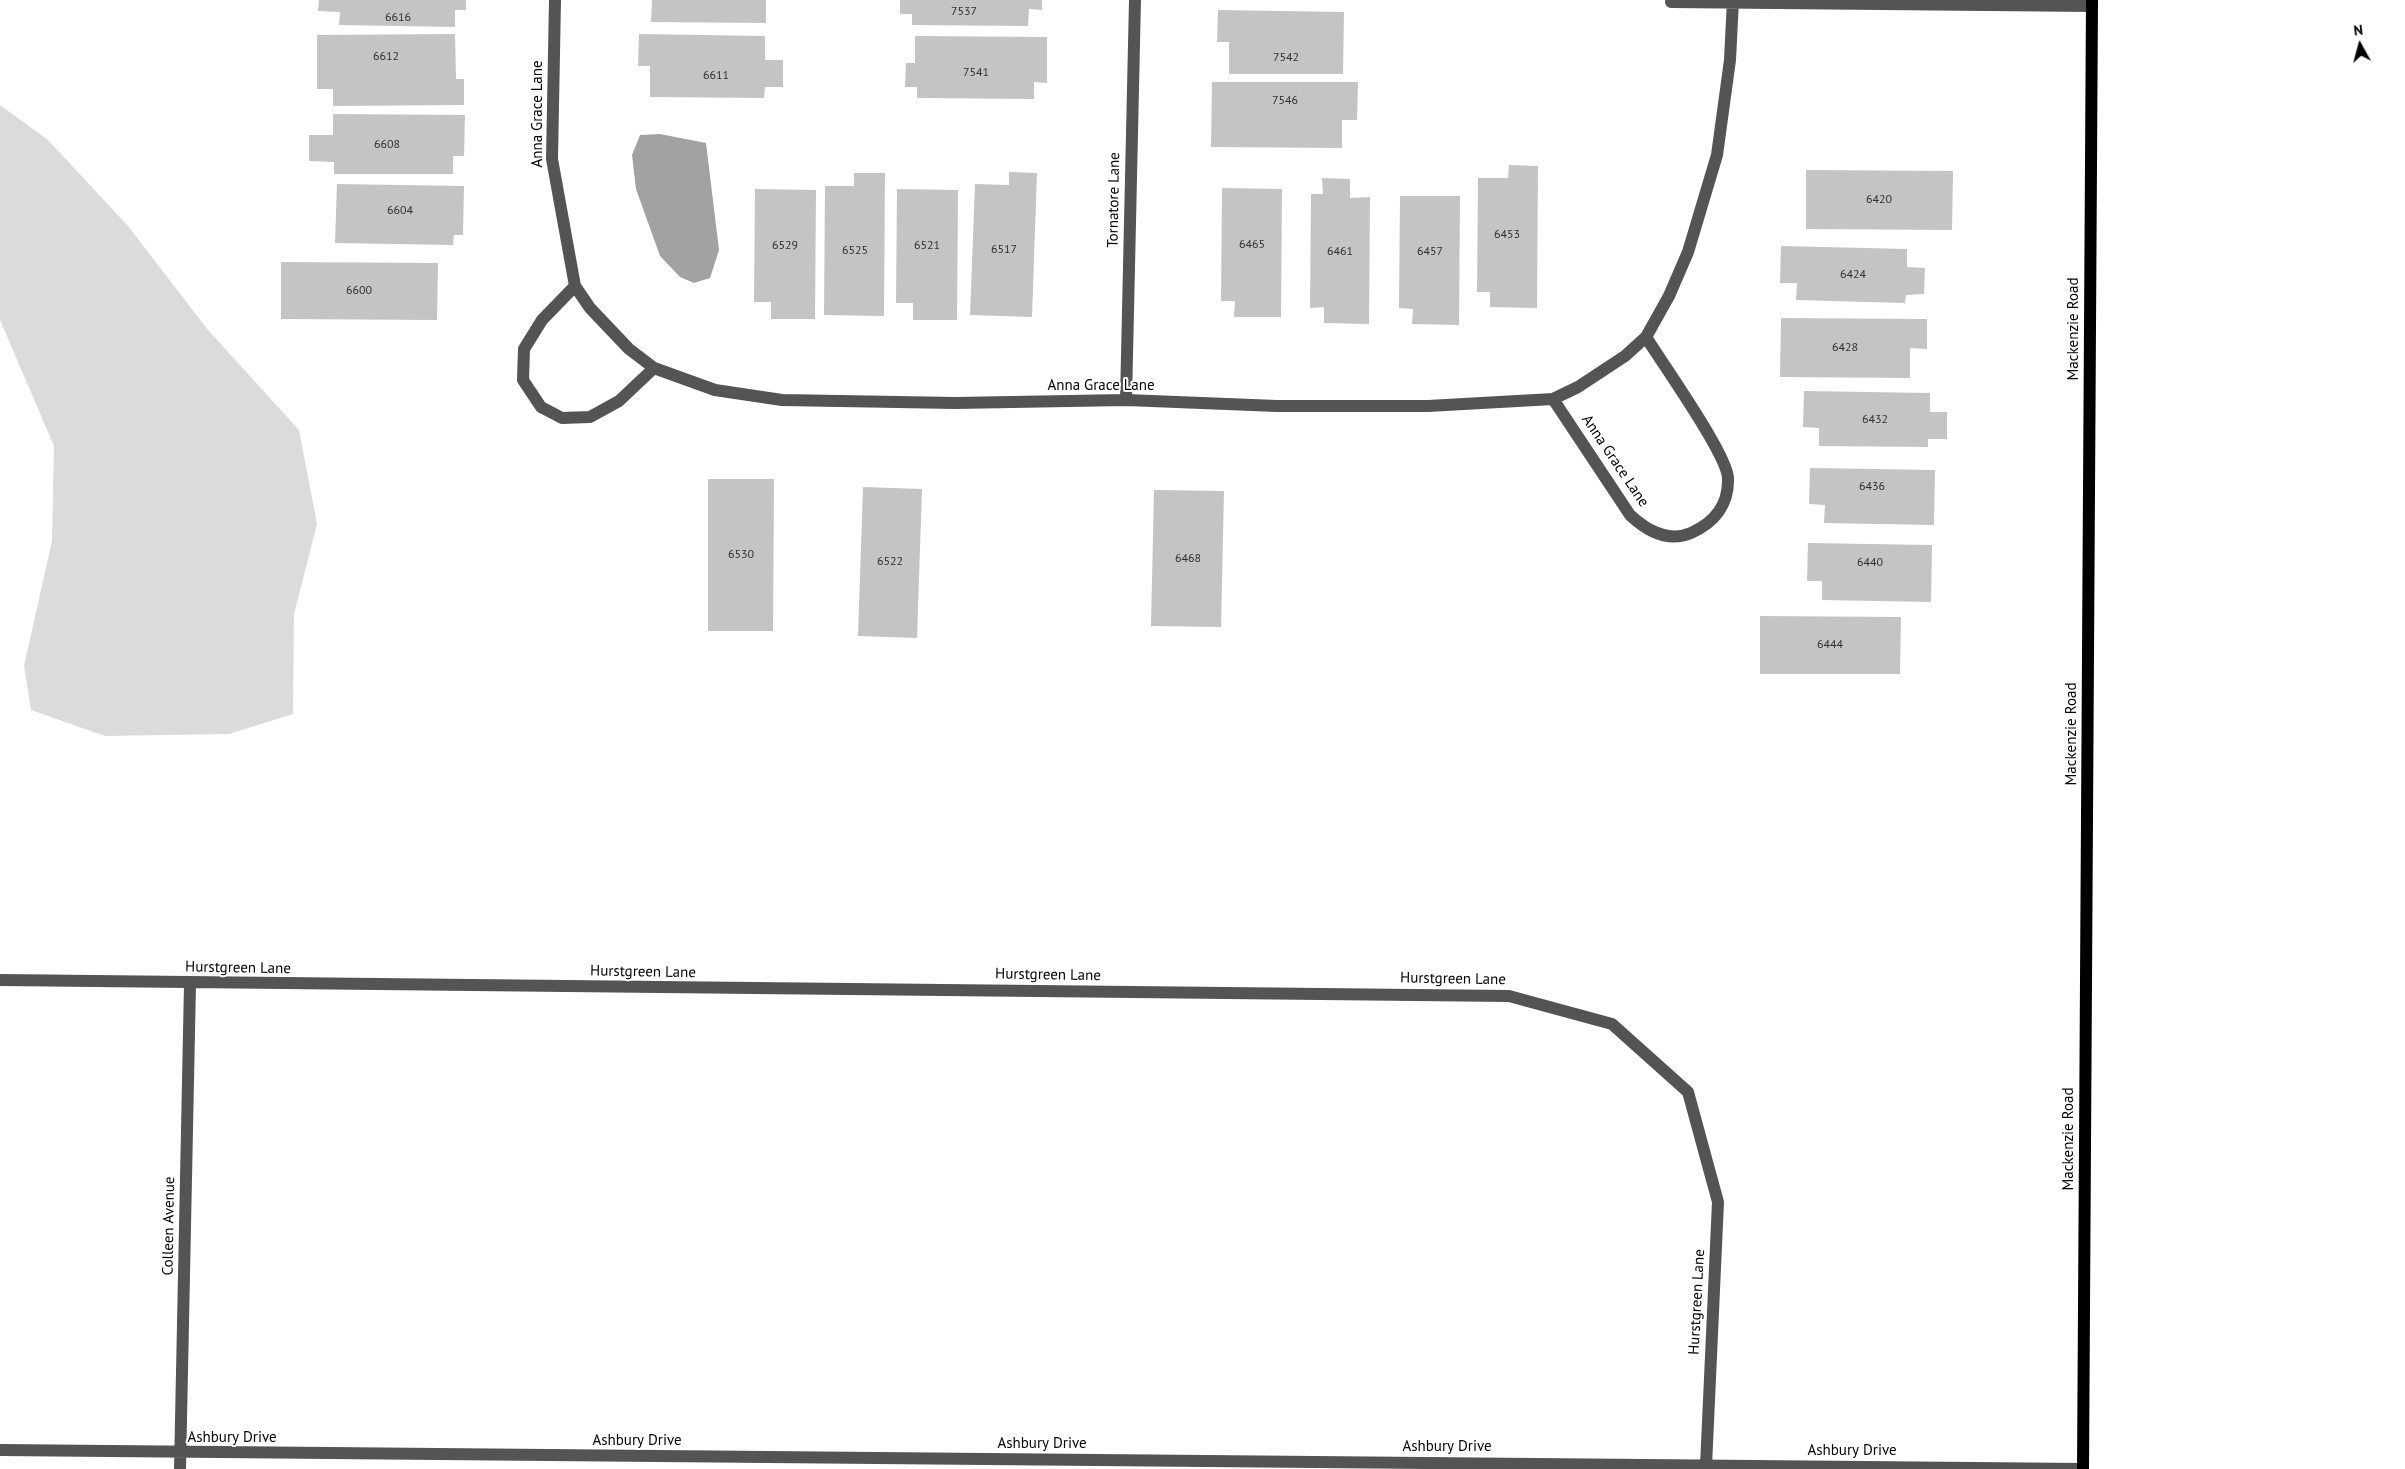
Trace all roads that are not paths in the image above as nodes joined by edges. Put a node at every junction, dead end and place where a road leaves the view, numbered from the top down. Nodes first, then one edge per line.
1 (555, 0) edge
2 (1135, 0) edge
3 (1733, 1) edge
4 (1671, 2) dead end
5 (2092, 3) edge
6 (576, 286) junction
7 (1646, 337) junction
8 (654, 368) junction
9 (1553, 399) junction
10 (1126, 400) junction
11 (0, 980) edge
12 (190, 984) junction
13 (0, 1450) edge
14 (180, 1453) junction
15 (1706, 1466) junction
16 (180, 1469) edge
17 (2083, 1469) edge

1 - 6 street, Anna Grace Lane
2 - 10 street, Tornatore Lane
3 - 4 street
3 - 5 street
3 - 7 street, Anna Grace Lane
5 - 17 main road, Mackenzie Road
6 - 8 street, Anna Grace Lane
6 - 8 street
7 - 9 street, Anna Grace Lane
7 - 9 street, Anna Grace Lane
8 - 10 street, Anna Grace Lane
9 - 10 street, Anna Grace Lane
11 - 12 street, Hurstgreen Lane
12 - 14 street, Colleen Avenue
12 - 15 street, Hurstgreen Lane
13 - 14 street, Ashbury Drive
14 - 15 street, Ashbury Drive
14 - 16 street, Colleen Avenue
15 - 17 street, Ashbury Drive

